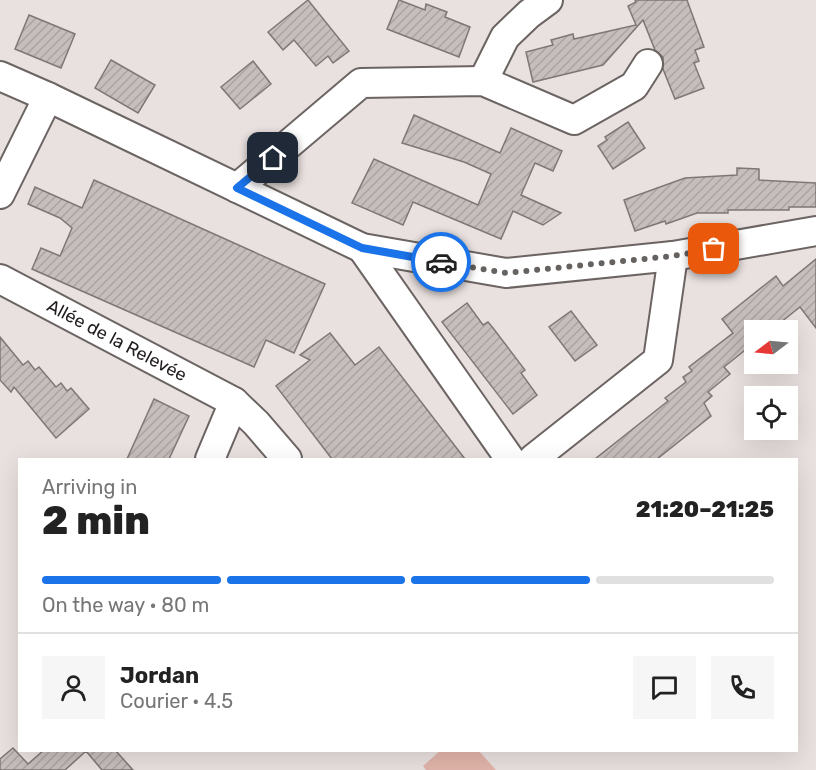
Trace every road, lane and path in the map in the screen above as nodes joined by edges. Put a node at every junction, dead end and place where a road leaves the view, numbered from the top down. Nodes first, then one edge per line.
1 (548, 0) edge
2 (648, 64) dead end
3 (0, 76) edge
4 (483, 81) junction
5 (48, 97) junction
6 (237, 188) junction
7 (0, 194) edge
8 (816, 231) edge
9 (362, 248) junction
10 (673, 256) junction
11 (0, 279) edge
12 (234, 402) junction
13 (210, 458) edge
14 (286, 458) edge
15 (509, 458) edge
16 (534, 458) edge

1 - 4 street
2 - 4 street
3 - 5 street
4 - 6 street
5 - 6 street
5 - 7 street
6 - 9 street
8 - 10 street
9 - 10 street
9 - 15 street
10 - 16 street
11 - 12 street, Allée de la Relevée
12 - 13 street
12 - 14 street, Allée de la Relevée

